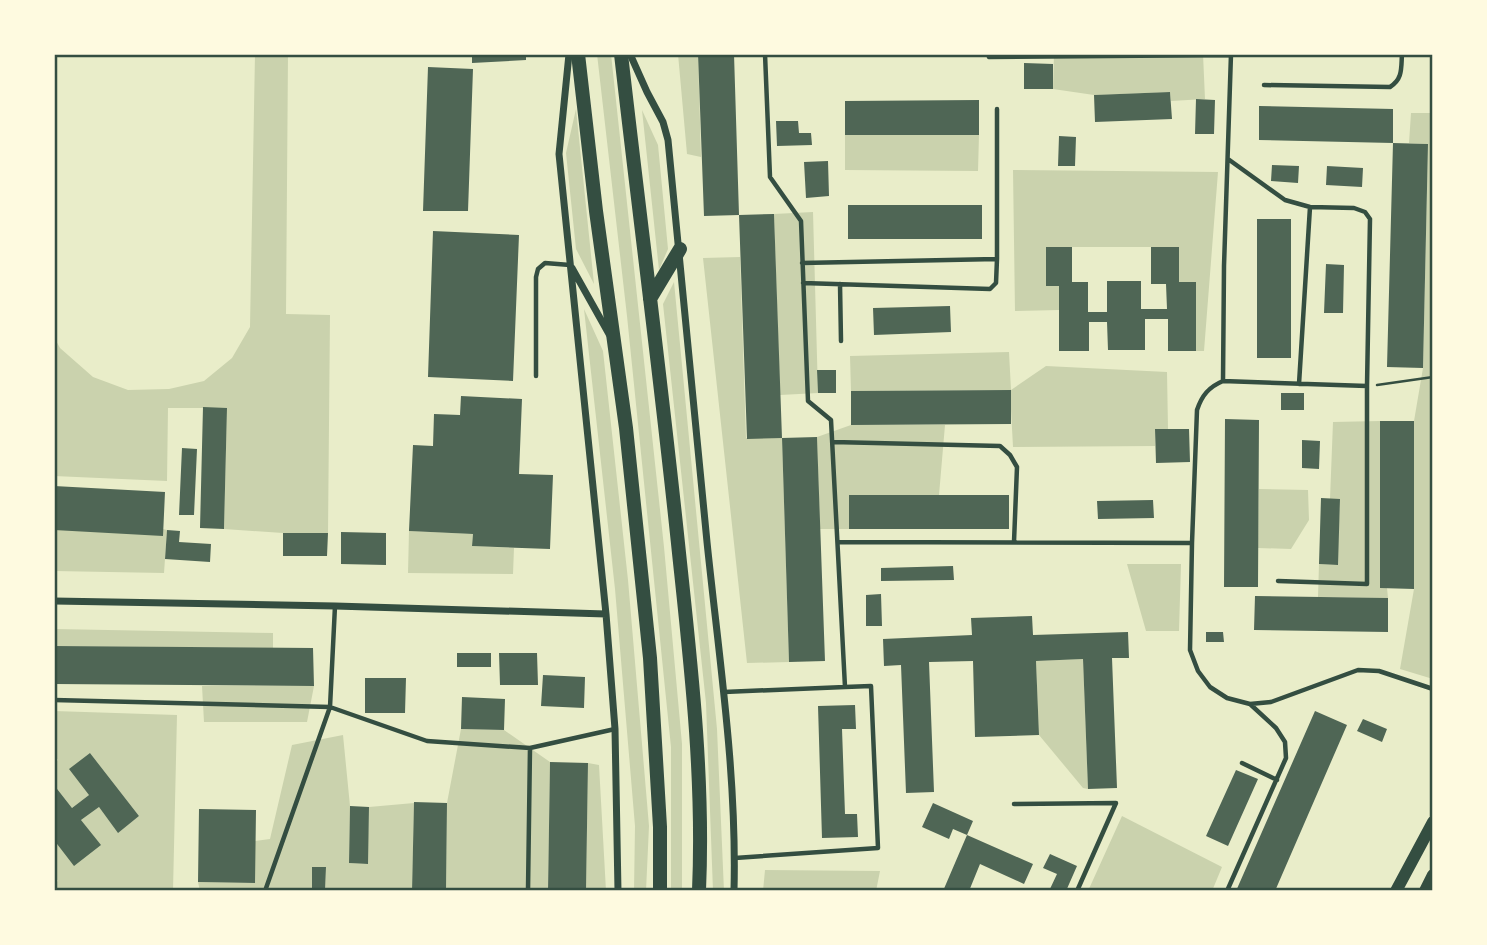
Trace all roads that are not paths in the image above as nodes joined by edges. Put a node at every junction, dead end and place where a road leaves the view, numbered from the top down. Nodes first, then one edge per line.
1 (569, 54) edge
2 (578, 54) edge
3 (621, 54) edge
4 (630, 54) edge
5 (765, 54) edge
6 (988, 54) edge
7 (1231, 54) edge
8 (1402, 54) edge
9 (1265, 85) dead end
10 (997, 108) dead end
11 (1228, 159) junction
12 (1310, 207) junction
13 (680, 249) junction
14 (997, 259) junction
15 (802, 263) junction
16 (570, 265) junction
17 (803, 283) junction
18 (840, 284) junction
19 (650, 299) junction
20 (841, 341) dead end
21 (614, 344) junction
22 (536, 376) dead end
23 (1223, 381) junction
24 (1298, 384) junction
25 (1367, 386) junction
26 (832, 442) junction
27 (838, 542) junction
28 (1014, 542) junction
29 (1192, 543) junction
30 (1278, 582) dead end
31 (54, 601) edge
32 (335, 606) junction
33 (606, 614) junction
34 (845, 687) junction
35 (1433, 689) edge
36 (724, 692) junction
37 (54, 700) edge
38 (1250, 704) junction
39 (330, 707) junction
40 (615, 729) junction
41 (530, 748) junction
42 (1242, 763) dead end
43 (1276, 779) junction
44 (1014, 804) dead end
45 (1433, 822) edge
46 (735, 858) junction
47 (1433, 875) edge
48 (265, 891) edge
49 (528, 891) edge
50 (618, 891) edge
51 (660, 891) edge
52 (699, 891) edge
53 (734, 891) edge
54 (1077, 891) edge
55 (1227, 891) edge
56 (1396, 891) edge
57 (1424, 891) edge

1 - 16 street
2 - 21 main road
3 - 19 main road
4 - 13 street
5 - 15 lane
6 - 7 lane
7 - 11 lane
8 - 9 lane
10 - 14 lane
11 - 12 lane
11 - 23 lane
12 - 24 lane
12 - 25 lane
13 - 19 main road
13 - 36 street
14 - 15 lane
14 - 18 lane
15 - 17 lane
16 - 21 street
16 - 22 lane
16 - 33 street
17 - 18 lane
17 - 26 lane
18 - 20 lane
19 - 52 main road
21 - 51 main road
23 - 24 lane
23 - 29 lane
24 - 25 lane
25 - 30 lane
26 - 27 lane
26 - 28 lane
27 - 28 lane
27 - 34 lane
28 - 29 lane
29 - 38 lane
31 - 32 street
32 - 33 street
32 - 39 lane
33 - 40 street
34 - 36 lane
34 - 46 lane
35 - 38 lane
36 - 46 street
37 - 39 lane
38 - 43 lane
39 - 41 lane
39 - 48 lane
40 - 41 lane
40 - 50 street
41 - 49 lane
42 - 43 lane
43 - 55 lane
44 - 54 lane
45 - 56 street
46 - 53 street
47 - 57 street

